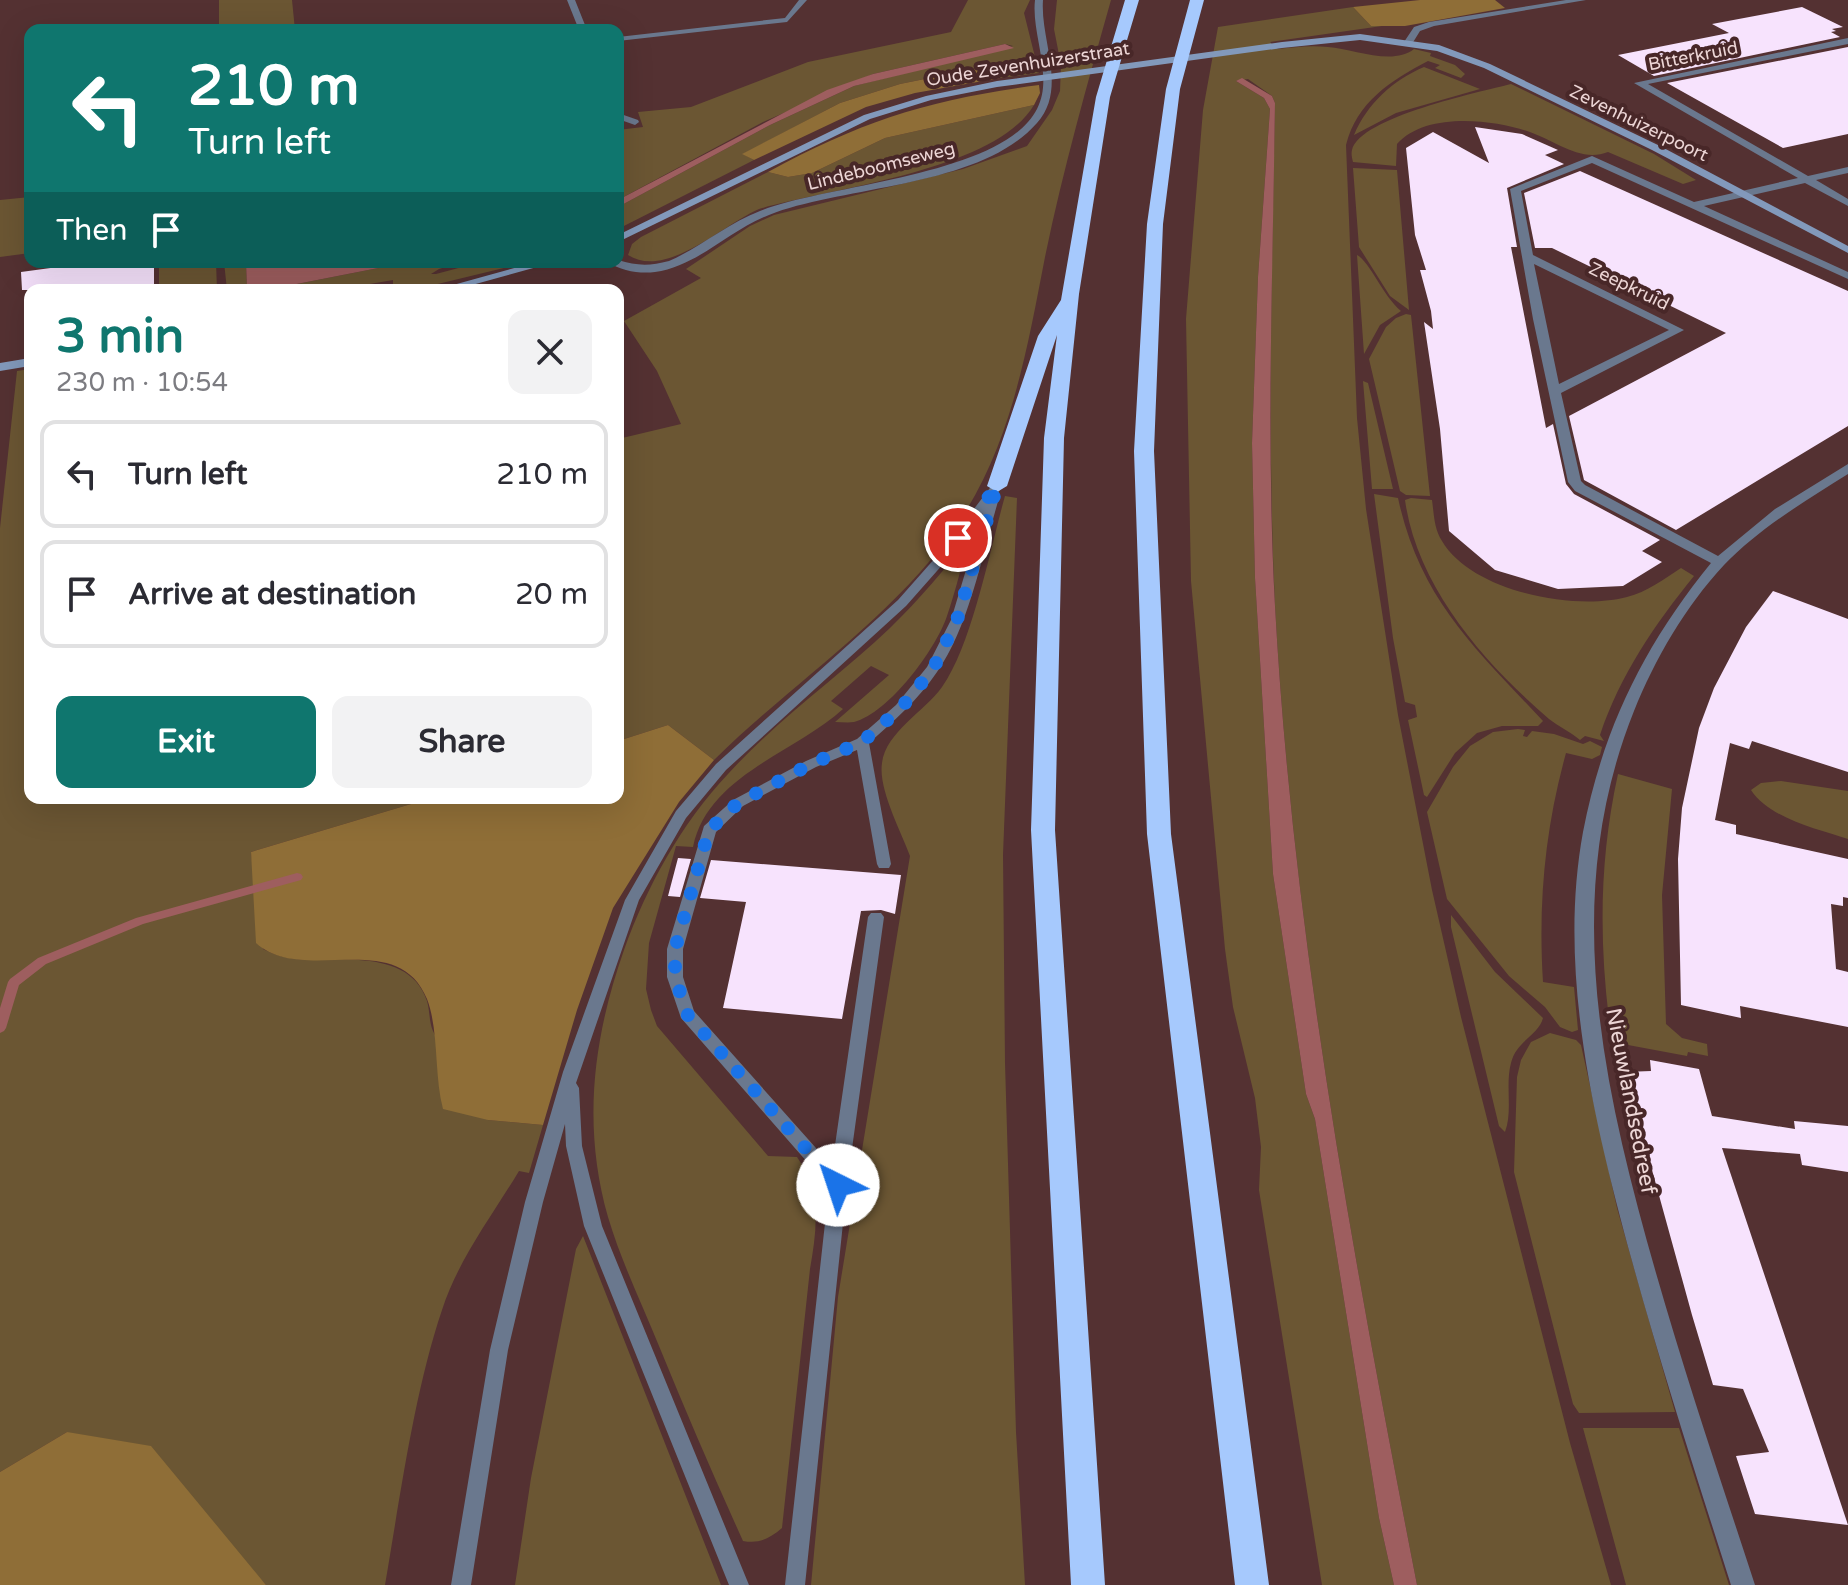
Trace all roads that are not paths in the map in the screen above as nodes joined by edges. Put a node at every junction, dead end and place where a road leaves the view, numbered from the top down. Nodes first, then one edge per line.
1 (571, 0) edge
2 (803, 0) edge
3 (1039, 0) edge
4 (1132, 0) edge
5 (1197, 0) edge
6 (1582, 0) edge
7 (581, 24) edge
8 (624, 38) edge
9 (1848, 41) edge
10 (1409, 42) junction
11 (1282, 45) joint
12 (624, 118) edge
13 (635, 122) dead end
14 (1848, 170) edge
15 (1806, 180) junction
16 (1746, 195) junction
17 (1848, 203) edge
18 (1694, 205) junction
19 (624, 236) edge
20 (1848, 250) edge
21 (1528, 257) junction
22 (624, 264) edge
23 (526, 268) edge
24 (1848, 276) edge
25 (464, 284) edge
26 (1070, 294) junction
27 (24, 363) edge
28 (0, 367) edge
29 (1555, 391) junction
30 (1848, 468) edge
31 (997, 486) junction
32 (1720, 562) junction
33 (862, 742) junction
34 (884, 864) dead end
35 (876, 917) dead end
36 (571, 1072) junction
37 (838, 1185) junction
38 (461, 1585) edge
39 (739, 1585) edge
40 (795, 1585) edge
41 (1088, 1585) edge
42 (1252, 1585) edge
43 (1743, 1585) edge

1 - 7 lane
2 - 8 lane
3 - 22 street, Lindeboomseweg
4 - 26 highway
5 - 42 highway
6 - 10 street
9 - 15 street, Bitterkruid
10 - 11 street, Zevenhuizerpoort
10 - 16 street, Zevenhuizerpoort
11 - 19 street, Oude Zevenhuizerstraat
12 - 13 lane
14 - 15 street
15 - 16 street
15 - 17 street
16 - 18 street
16 - 20 street, Zevenhuizerpoort
18 - 21 street
18 - 24 street
21 - 29 street
21 - 29 street, Zeepkruid
23 - 25 street
26 - 31 highway
26 - 41 highway
27 - 28 street
29 - 32 street
30 - 32 street, Nieuwlandsedreef
31 - 33 lane
31 - 36 lane
32 - 43 street, Nieuwlandsedreef
33 - 34 lane
33 - 37 lane
35 - 37 lane
36 - 38 lane
36 - 39 lane
37 - 40 lane

